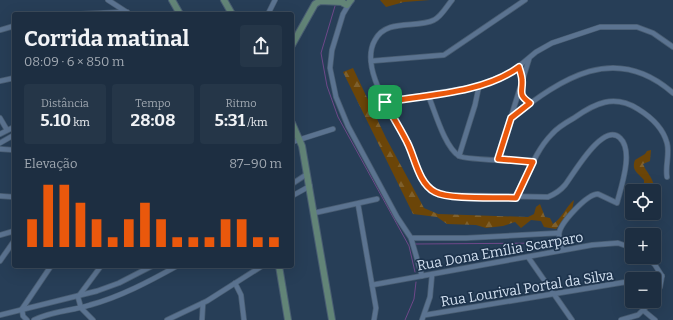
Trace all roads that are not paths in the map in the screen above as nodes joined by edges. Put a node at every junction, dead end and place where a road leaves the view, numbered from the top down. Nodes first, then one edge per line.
1 (108, 0) edge
2 (172, 0) edge
3 (224, 0) edge
4 (275, 0) edge
5 (452, 0) edge
6 (525, 0) edge
7 (346, 1) edge
8 (116, 4) junction
9 (109, 12) edge
10 (127, 12) edge
11 (179, 12) edge
12 (231, 12) edge
13 (269, 12) edge
14 (12, 27) edge
15 (0, 30) edge
16 (294, 41) edge
17 (673, 47) edge
18 (529, 58) junction
19 (371, 61) junction
20 (519, 67) junction
21 (12, 78) edge
22 (522, 80) junction
23 (0, 81) edge
24 (479, 86) junction
25 (520, 90) junction
26 (673, 92) edge
27 (428, 95) junction
28 (385, 102) junction
29 (530, 103) junction
30 (0, 118) edge
31 (511, 118) junction
32 (294, 127) edge
33 (12, 128) edge
34 (333, 128) dead end
35 (8, 130) junction
36 (0, 134) edge
37 (12, 136) edge
38 (300, 139) junction
39 (294, 141) edge
40 (0, 143) edge
41 (670, 145) edge
42 (0, 149) edge
43 (12, 150) edge
44 (459, 156) junction
45 (498, 159) junction
46 (533, 162) junction
47 (308, 174) junction
48 (667, 177) dead end
49 (294, 183) edge
50 (310, 186) junction
51 (294, 195) edge
52 (0, 196) edge
53 (12, 197) edge
54 (516, 198) junction
55 (377, 199) dead end
56 (358, 204) junction
57 (314, 213) junction
58 (12, 232) edge
59 (559, 232) junction
60 (0, 235) edge
61 (411, 238) junction
62 (12, 244) edge
63 (625, 246) edge
64 (562, 250) junction
65 (528, 257) junction
66 (0, 261) edge
67 (654, 264) edge
68 (50, 268) edge
69 (100, 268) edge
70 (148, 268) edge
71 (173, 268) edge
72 (259, 268) edge
73 (279, 268) edge
74 (432, 274) junction
75 (422, 276) junction
76 (662, 276) joint
77 (661, 281) edge
78 (625, 282) edge
79 (235, 283) junction
80 (372, 285) junction
81 (554, 294) junction
82 (78, 297) junction
83 (203, 303) junction
84 (82, 308) junction
85 (646, 308) edge
86 (22, 310) junction
87 (644, 311) junction
88 (0, 315) edge
89 (425, 315) junction
90 (27, 320) edge
91 (34, 320) edge
92 (93, 320) edge
93 (167, 320) edge
94 (202, 320) edge
95 (244, 320) edge
96 (288, 320) edge
97 (332, 320) edge
98 (374, 320) edge
99 (422, 320) edge
100 (572, 320) edge
101 (621, 320) edge
102 (655, 320) edge

1 - 8 street
2 - 11 street
3 - 12 street
4 - 13 street
5 - 19 street
6 - 19 street
7 - 16 street
7 - 61 street
8 - 9 street
8 - 10 street
14 - 15 street
17 - 18 street
18 - 20 street
18 - 22 street
19 - 28 street
20 - 22 street
20 - 24 street
21 - 23 street
22 - 25 street
24 - 27 street
24 - 44 street
25 - 29 street
25 - 31 street
26 - 29 street
27 - 28 street
27 - 44 street
28 - 54 street
29 - 31 street
30 - 35 street
31 - 45 street
32 - 38 street
33 - 35 street
34 - 38 street
35 - 36 street
37 - 40 street
38 - 39 street
38 - 47 street
41 - 46 street
41 - 48 street
42 - 43 street
44 - 45 street
45 - 46 street
46 - 54 street
47 - 49 street
47 - 50 street
50 - 51 street
50 - 57 street
52 - 53 street
54 - 59 street
55 - 56 street
56 - 57 street
56 - 80 street
57 - 97 street
58 - 60 street
59 - 61 street
59 - 64 street
61 - 75 street
62 - 66 street
63 - 64 street, Rua Dona Emília Scarparo
64 - 65 street, Rua Dona Emília Scarparo
65 - 74 street, Rua Dona Emília Scarparo
65 - 81 street
67 - 76 street
68 - 86 street
69 - 82 street
70 - 82 street
71 - 84 street
72 - 79 street
73 - 96 street
74 - 75 street, Rua Dona Emília Scarparo
74 - 89 street
75 - 80 street, Rua Dona Emília Scarparo
76 - 77 street
78 - 81 street, Rua Lourival Portal da Silva
79 - 83 street
79 - 95 street
80 - 98 street
81 - 89 street, Rua Lourival Portal da Silva
81 - 100 street
82 - 84 street
82 - 86 street
83 - 93 street
83 - 94 street
84 - 91 street
84 - 92 street
85 - 87 street
86 - 88 street
86 - 90 street
87 - 101 street
87 - 102 street
89 - 99 street

